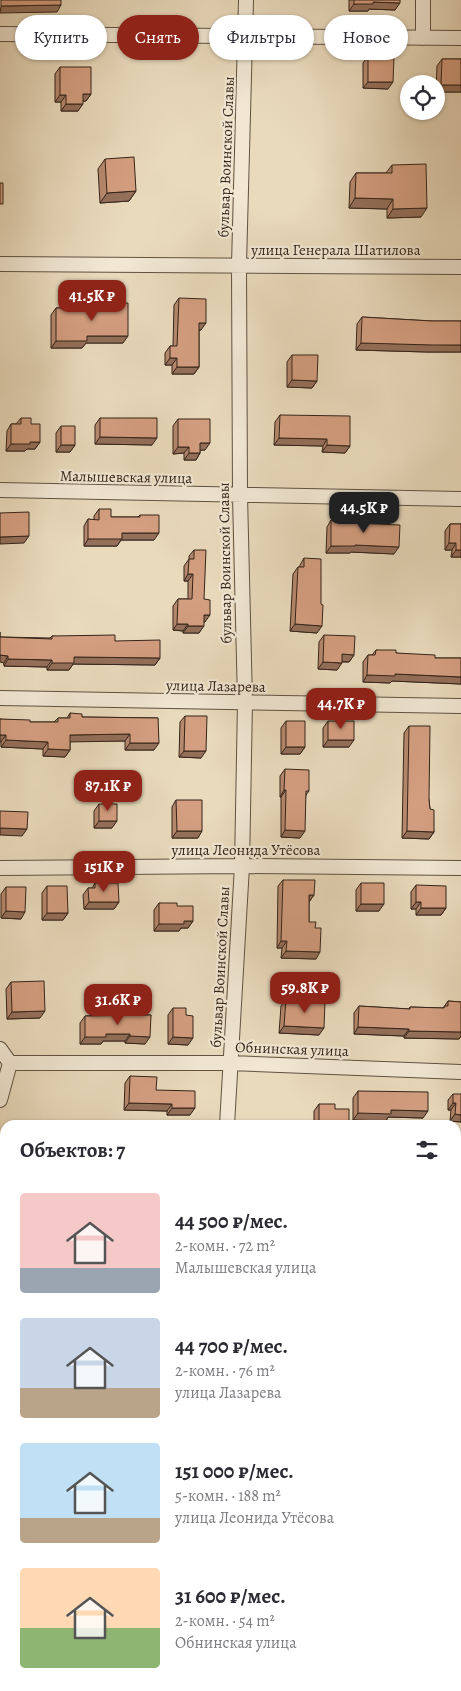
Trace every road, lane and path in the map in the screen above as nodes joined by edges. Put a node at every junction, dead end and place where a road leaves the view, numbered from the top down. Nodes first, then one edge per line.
1 (246, 0) edge
2 (423, 0) edge
3 (246, 15) edge
4 (0, 34) edge
5 (209, 37) edge
6 (314, 38) edge
7 (423, 38) junction
8 (461, 38) edge
9 (245, 60) edge
10 (0, 264) edge
11 (239, 265) junction
12 (461, 267) edge
13 (0, 490) edge
14 (240, 495) junction
15 (461, 499) edge
16 (0, 698) edge
17 (245, 702) junction
18 (461, 706) edge
19 (242, 866) junction
20 (0, 868) edge
21 (461, 868) edge
22 (0, 1049) edge
23 (231, 1062) junction
24 (10, 1063) junction
25 (461, 1072) edge
26 (0, 1100) edge
27 (227, 1120) edge

1 - 3 street, бульвар Воинской Славы
2 - 7 street
4 - 5 street
6 - 7 street
7 - 8 street
9 - 11 street, бульвар Воинской Славы
10 - 11 street, улица Генерала Шатилова
11 - 12 street, улица Генерала Шатилова
11 - 14 street, бульвар Воинской Славы
13 - 14 street, Малышевская улица
14 - 15 street, Малышевская улица
14 - 17 street, бульвар Воинской Славы
16 - 17 street, улица Лазарева
17 - 18 street, улица Лазарева
17 - 19 street, бульвар Воинской Славы
19 - 20 street, улица Леонида Утёсова
19 - 21 street, улица Леонида Утёсова
19 - 23 street, бульвар Воинской Славы
22 - 24 street
23 - 24 street, Обнинская улица
23 - 25 street, Обнинская улица
23 - 27 street, бульвар Воинской Славы
24 - 26 street

